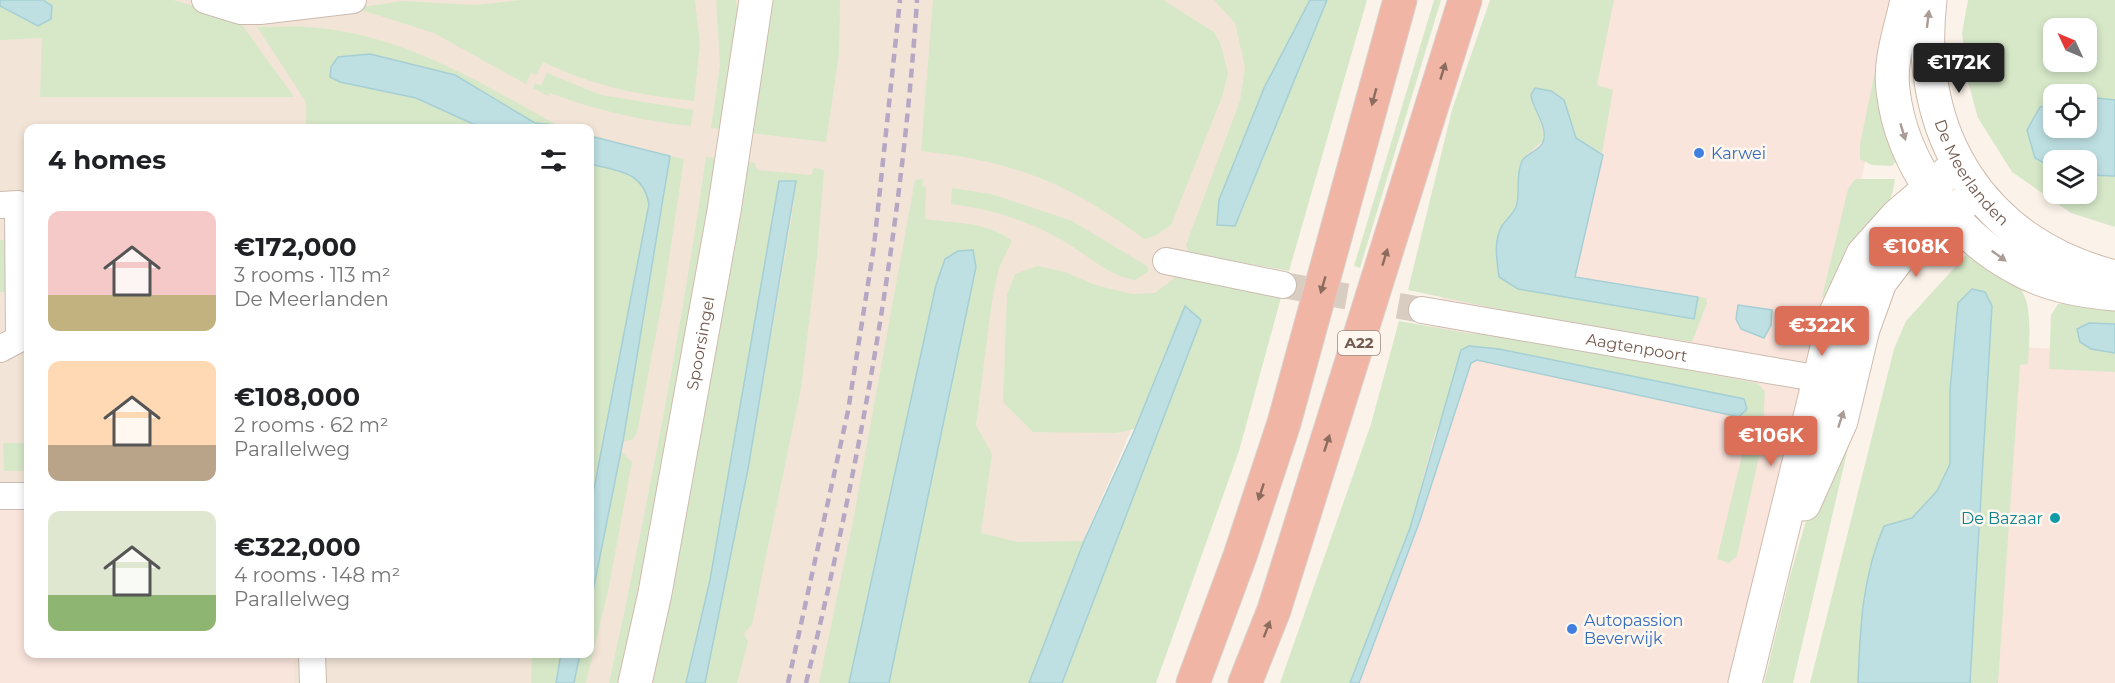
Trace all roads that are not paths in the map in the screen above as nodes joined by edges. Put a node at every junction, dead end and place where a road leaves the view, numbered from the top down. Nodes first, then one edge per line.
1 (205, 0) edge
2 (353, 0) edge
3 (756, 0) edge
4 (1400, 0) edge
5 (1465, 0) edge
6 (1907, 0) edge
7 (1930, 0) edge
8 (1958, 164) junction
9 (1929, 186) junction
10 (1977, 192) junction
11 (0, 205) edge
12 (1949, 214) junction
13 (1166, 261) dead end
14 (2115, 277) edge
15 (1283, 285) tunnel mouth
16 (2115, 294) edge
17 (1422, 310) tunnel mouth
18 (0, 349) edge
19 (1818, 379) junction
20 (1850, 385) junction
21 (0, 496) edge
22 (24, 496) edge
23 (1774, 568) junction
24 (312, 658) edge
25 (313, 683) edge
26 (635, 683) edge
27 (1193, 683) edge
28 (1245, 683) edge
29 (1745, 683) edge

1 - 2 street
3 - 26 main road, Spoorsingel
4 -> 27 highway
28 -> 5 highway, A22
6 -> 9 main road, De Meerlanden
8 -> 7 main road, De Meerlanden
8 - 9 main road
8 - 10 main road, De Meerlanden
9 - 12 main road, De Meerlanden
9 - 19 main road
10 - 12 main road
10 - 14 main road, De Meerlanden
11 - 18 street
12 -> 16 main road, De Meerlanden
12 - 20 main road
13 - 15 street
17 - 19 street, Aagtenpoort
19 - 20 street, Aagtenpoort
19 - 23 main road
23 -> 20 main road
21 - 22 street
23 - 29 main road
24 - 25 street

